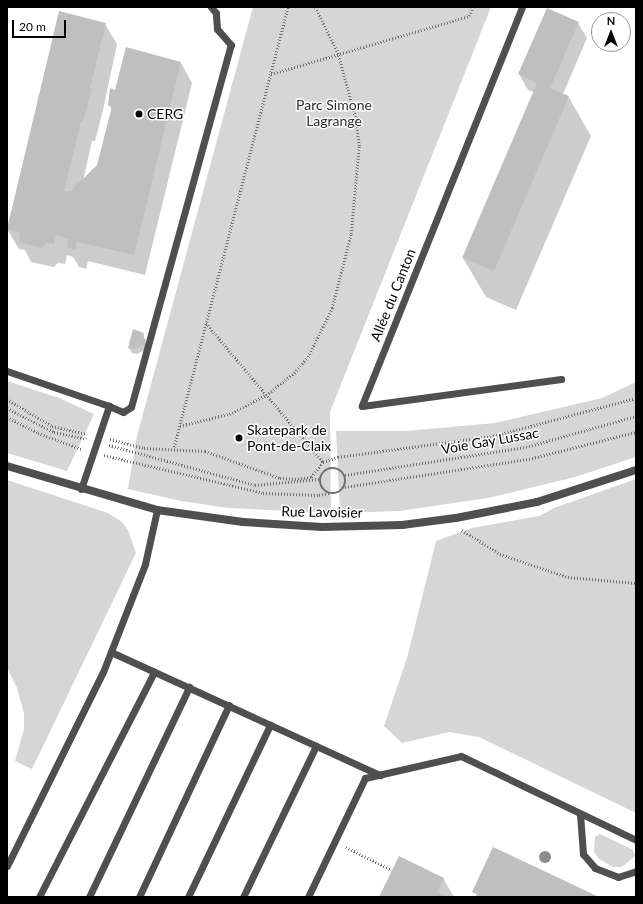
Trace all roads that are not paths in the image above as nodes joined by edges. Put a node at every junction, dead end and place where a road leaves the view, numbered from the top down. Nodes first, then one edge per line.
1 (211, 7) edge
2 (522, 7) edge
3 (7, 371) edge
4 (561, 379) dead end
5 (109, 406) junction
6 (7, 466) edge
7 (636, 470) edge
8 (81, 489) junction
9 (157, 510) junction
10 (111, 652) junction
11 (154, 672) junction
12 (189, 687) junction
13 (229, 706) junction
14 (270, 724) junction
15 (316, 746) junction
16 (380, 775) junction
17 (580, 814) junction
18 (636, 840) edge
19 (7, 866) edge
20 (636, 871) edge
21 (40, 897) edge
22 (89, 897) edge
23 (139, 897) edge
24 (188, 897) edge
25 (243, 897) edge
26 (308, 897) edge

1 - 5 lane
2 - 4 lane, Allée du Canton
3 - 5 lane
5 - 8 lane
6 - 8 street, Rue Lavoisier
7 - 9 street, Rue Lavoisier
8 - 9 street, Rue Lavoisier
9 - 10 lane
10 - 11 lane
10 - 19 lane
11 - 12 lane
11 - 21 lane
12 - 13 lane
12 - 22 lane
13 - 14 lane
13 - 23 lane
14 - 15 lane
14 - 24 lane
15 - 16 lane
15 - 25 lane
16 - 17 lane
16 - 26 lane
17 - 18 lane
17 - 20 lane

